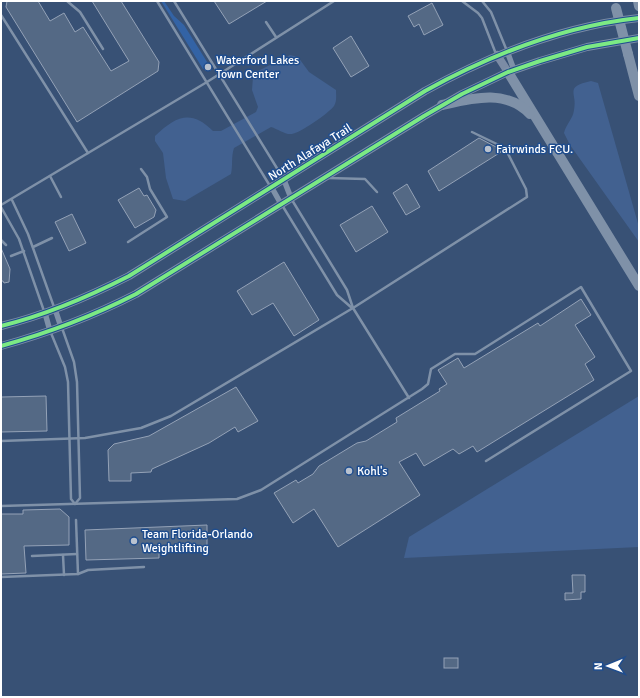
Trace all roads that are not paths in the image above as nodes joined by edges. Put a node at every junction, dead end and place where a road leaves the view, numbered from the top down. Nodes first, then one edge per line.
1 (67, 1) edge
2 (157, 1) edge
3 (174, 1) edge
4 (334, 1) edge
5 (462, 1) edge
6 (482, 1) edge
7 (638, 1) edge
8 (615, 5) edge
9 (639, 6) edge
10 (1, 15) edge
11 (639, 18) edge
12 (266, 22) dead end
13 (276, 37) junction
14 (639, 38) edge
15 (103, 48) dead end
16 (507, 51) junction
17 (497, 55) junction
18 (511, 71) junction
19 (219, 74) junction
20 (207, 82) junction
21 (639, 96) edge
22 (442, 105) junction
23 (540, 124) junction
24 (472, 132) dead end
25 (88, 154) junction
26 (141, 169) dead end
27 (50, 176) junction
28 (324, 178) junction
29 (284, 180) junction
30 (272, 188) junction
31 (377, 192) dead end
32 (61, 197) dead end
33 (291, 198) junction
34 (12, 200) junction
35 (281, 204) junction
36 (1, 206) edge
37 (52, 238) dead end
38 (1, 240) edge
39 (128, 242) dead end
40 (6, 245) dead end
41 (33, 248) junction
42 (24, 251) junction
43 (11, 256) dead end
44 (639, 286) edge
45 (352, 308) junction
46 (55, 309) junction
47 (45, 313) junction
48 (1, 326) edge
49 (61, 327) junction
50 (50, 331) junction
51 (1, 346) edge
52 (408, 398) junction
53 (69, 438) junction
54 (79, 438) junction
55 (1, 441) edge
56 (486, 461) dead end
57 (75, 504) junction
58 (1, 506) edge
59 (76, 520) dead end
60 (77, 554) junction
61 (63, 555) junction
62 (32, 556) dead end
63 (144, 567) dead end
64 (78, 574) junction
65 (64, 575) junction
66 (1, 577) edge

1 - 15 lane
2 - 20 lane
3 - 19 lane
4 - 13 lane
5 - 17 lane
6 - 16 lane
7 - 9 highway
8 - 21 highway, bridge
10 - 25 lane
11 - 16 main road, North Alafaya Trail
12 - 13 lane
13 - 19 lane
14 - 18 main road
16 - 17 main road, North Alafaya Trail
16 - 18 street
17 - 18 main road
17 - 29 main road, North Alafaya Trail
18 - 22 main road
18 - 23 highway
19 - 20 lane
19 - 29 lane
20 - 25 lane
20 - 30 lane
22 - 23 highway
22 - 28 main road
23 - 44 highway
24 - 45 lane
25 - 27 lane
26 - 39 lane
27 - 32 lane
27 - 34 lane
28 - 31 lane
28 - 33 main road
29 - 30 main road, North Alafaya Trail
29 - 33 street
30 - 35 street
30 - 46 main road, North Alafaya Trail
33 - 35 main road
33 - 45 lane
34 - 36 lane
34 - 41 lane
35 - 45 lane
35 - 49 main road
36 - 42 lane
37 - 41 lane
38 - 40 lane
41 - 46 lane
42 - 43 lane
42 - 47 lane
45 - 52 lane
45 - 54 lane
46 - 47 main road, North Alafaya Trail
46 - 49 street
47 - 48 main road, North Alafaya Trail
47 - 50 street
49 - 50 main road
49 - 54 lane
50 - 51 main road
50 - 53 lane
52 - 56 lane
52 - 57 lane
53 - 54 lane
53 - 55 lane
53 - 57 lane
54 - 57 lane
57 - 58 lane
59 - 60 lane
60 - 61 lane
60 - 64 lane
61 - 62 lane
61 - 65 lane
63 - 64 lane
64 - 65 lane
65 - 66 lane

